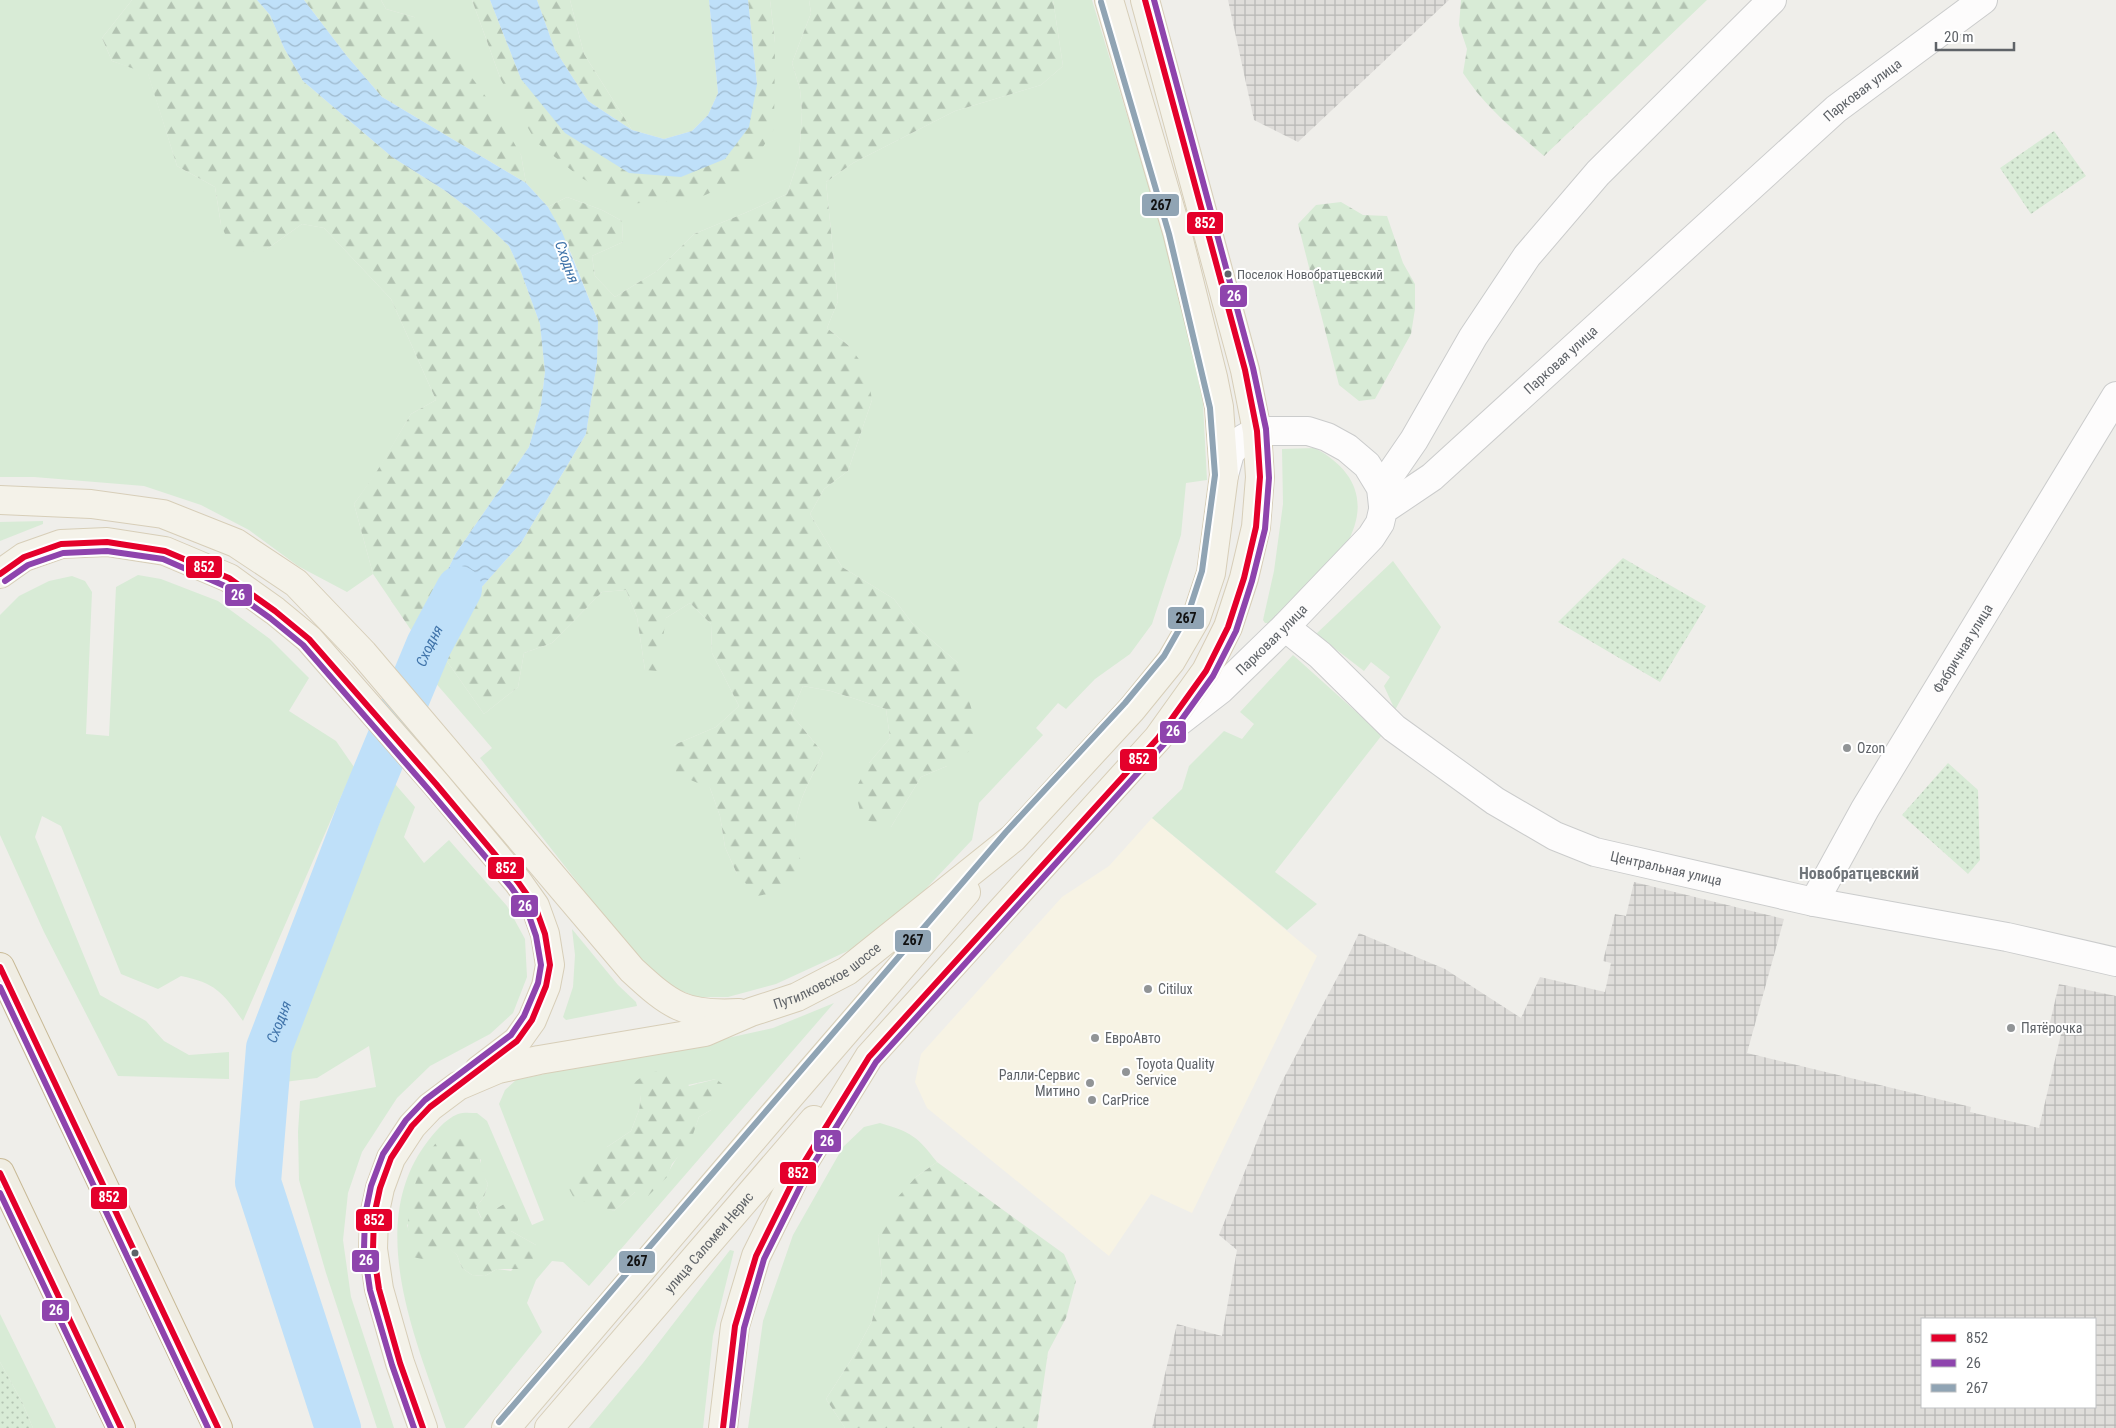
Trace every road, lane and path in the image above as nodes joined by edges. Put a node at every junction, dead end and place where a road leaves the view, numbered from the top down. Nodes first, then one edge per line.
1 (1109, 0) edge
2 (1145, 0) edge
3 (1772, 0) edge
4 (1983, 0) edge
5 (2116, 396) edge
6 (1257, 431) junction
7 (1224, 475) junction
8 (1382, 499) junction
9 (0, 500) edge
10 (0, 574) edge
11 (1285, 627) junction
12 (1158, 738) junction
13 (1013, 838) junction
14 (1814, 902) junction
15 (2116, 962) edge
16 (0, 967) edge
17 (751, 1012) junction
18 (868, 1057) junction
19 (458, 1086) junction
20 (0, 1173) edge
21 (121, 1428) edge
22 (218, 1428) edge
23 (423, 1428) edge
24 (506, 1428) edge
25 (549, 1428) edge
26 (723, 1428) edge

1 - 7 main road, Путилковское шоссе
2 - 6 main road
3 - 8 street
4 - 8 street, Парковая улица
5 - 14 street, Фабричная улица
6 - 7 street
6 - 8 street
6 - 12 main road
7 - 13 main road, Путилковское шоссе
8 - 11 street, Парковая улица
9 - 17 main road
10 - 19 main road
11 - 12 street, Парковая улица
11 - 14 street, Центральная улица
12 - 18 main road
13 - 17 main road, Путилковское шоссе
13 - 24 main road
14 - 15 street, Центральная улица
16 - 22 highway
17 - 19 main road, Путилковское шоссе
18 - 25 main road, улица Саломеи Нерис
18 - 26 main road
19 - 23 main road, Путилковское шоссе
20 - 21 highway

